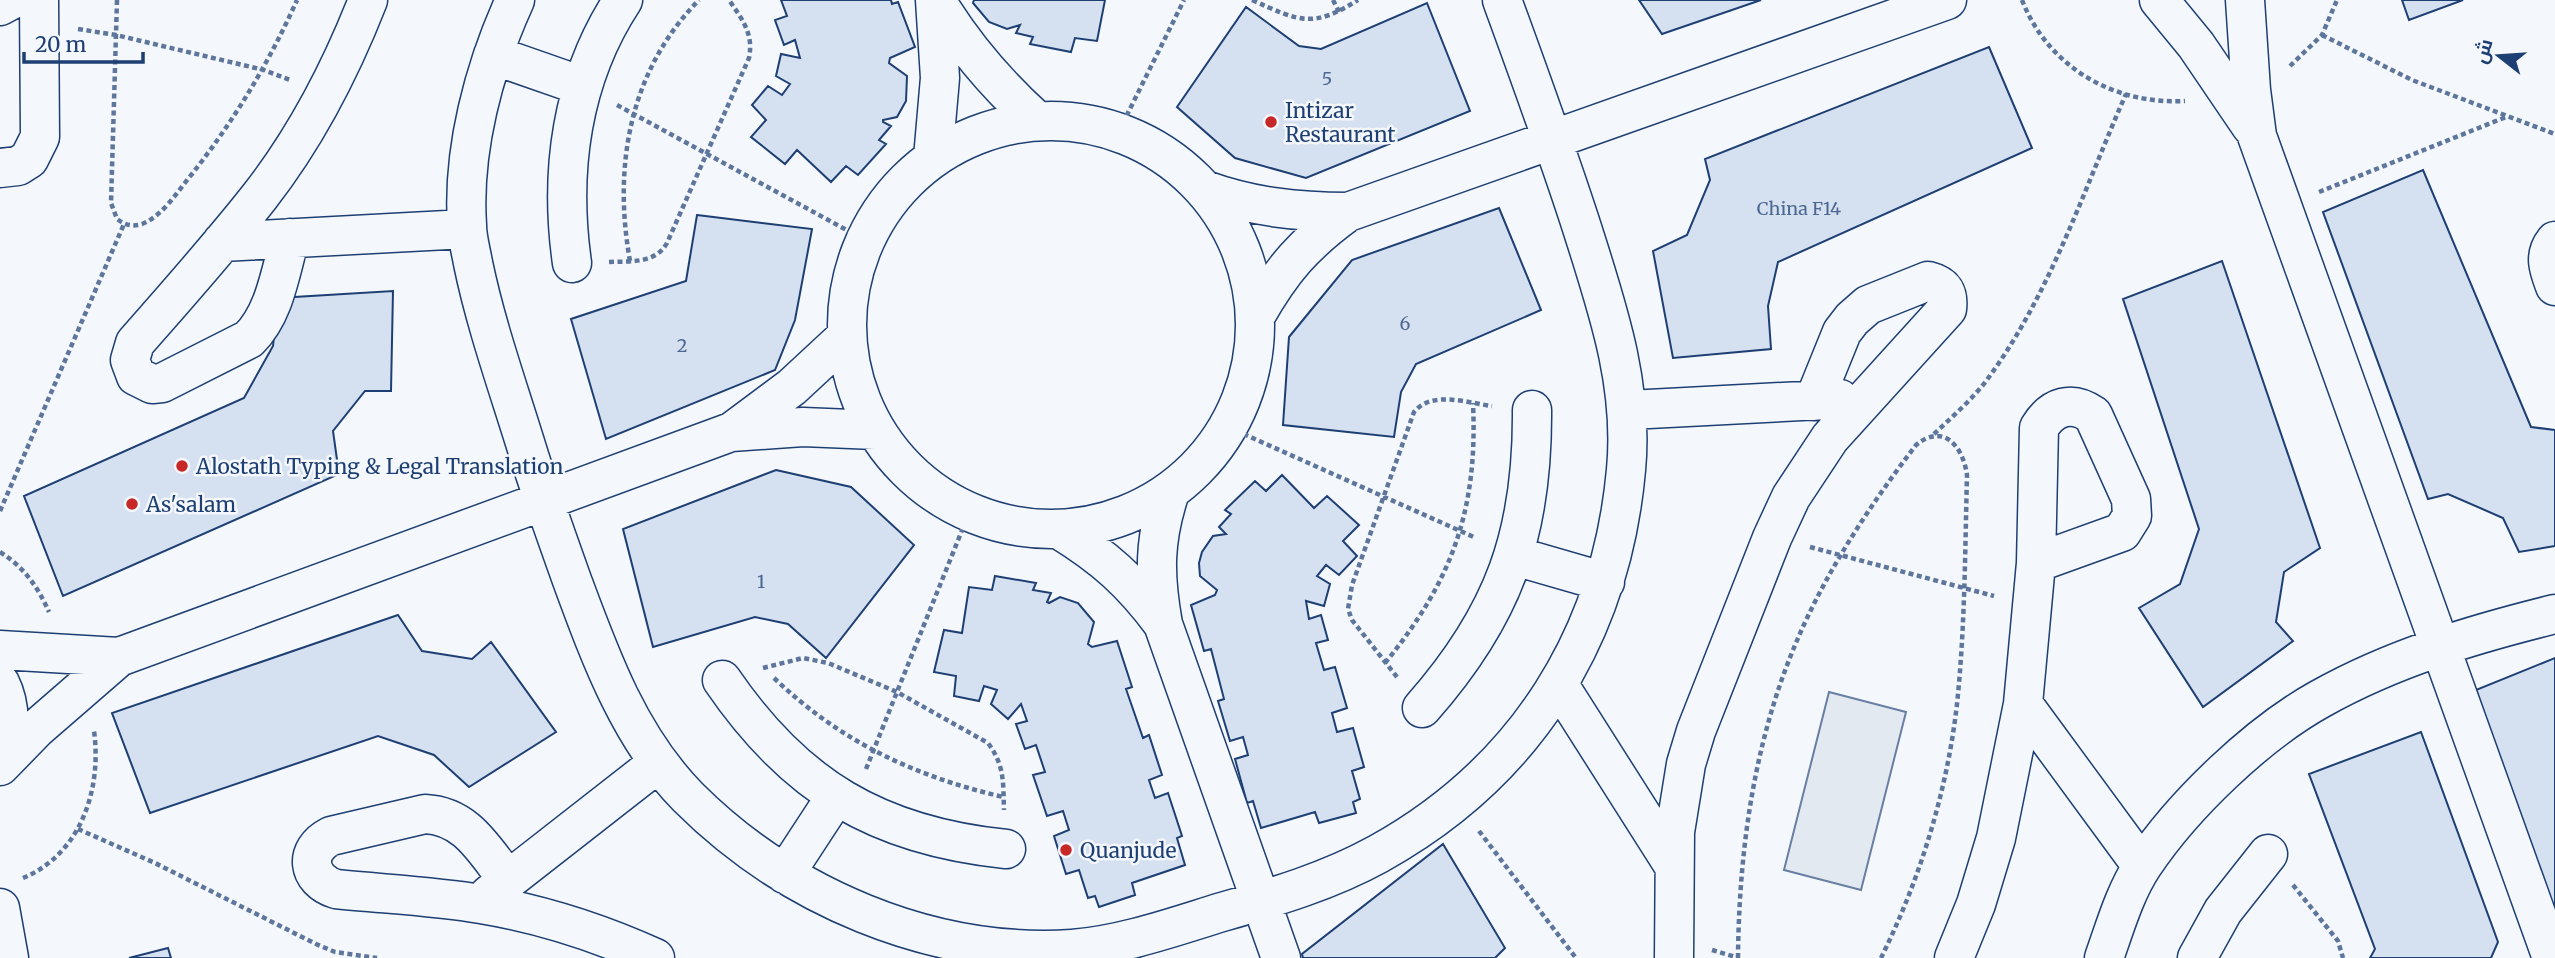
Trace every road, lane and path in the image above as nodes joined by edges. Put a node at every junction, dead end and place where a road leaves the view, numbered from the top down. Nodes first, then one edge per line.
1 (117, 0) edge
2 (297, 0) edge
3 (368, 0) edge
4 (515, 0) edge
5 (623, 0) edge
6 (699, 0) edge
7 (729, 0) edge
8 (935, 0) edge
9 (1184, 0) edge
10 (1252, 0) edge
11 (1333, 0) edge
12 (1358, 0) edge
13 (1502, 0) edge
14 (1947, 0) edge
15 (2022, 0) edge
16 (2159, 0) edge
17 (2245, 0) edge
18 (2337, 0) edge
19 (0, 6) edge
20 (30, 7) edge
21 (1339, 12) junction
22 (116, 35) junction
23 (2322, 35) junction
24 (493, 55) junction
25 (264, 69) junction
26 (582, 86) junction
27 (2241, 92) junction
28 (326, 93) junction
29 (2126, 94) junction
30 (634, 114) junction
31 (2506, 117) junction
32 (1037, 121) junction
33 (1119, 131) junction
34 (2555, 134) edge
35 (1553, 139) junction
36 (707, 154) junction
37 (933, 158) junction
38 (0, 168) edge
39 (1205, 190) junction
40 (2282, 206) junction
41 (1348, 212) junction
42 (124, 224) junction
43 (466, 229) junction
44 (290, 238) junction
45 (865, 240) junction
46 (2555, 241) edge
47 (222, 242) junction
48 (630, 261) junction
49 (572, 263) joint
50 (2555, 286) edge
51 (1255, 317) junction
52 (847, 336) junction
53 (1865, 398) junction
54 (1814, 401) junction
55 (1473, 403) junction
56 (1532, 410) joint
57 (1629, 410) junction
58 (1228, 427) junction
59 (875, 430) junction
60 (731, 432) junction
61 (1933, 435) junction
62 (1170, 492) junction
63 (1385, 498) junction
64 (543, 500) junction
65 (0, 511) edge
66 (970, 513) junction
67 (1060, 530) junction
68 (1461, 531) junction
69 (1772, 538) junction
70 (0, 552) edge
71 (1515, 556) junction
72 (1842, 556) junction
73 (2036, 563) dead end
74 (1605, 582) junction
75 (1964, 587) junction
76 (2032, 606) junction
77 (2555, 614) edge
78 (1163, 624) junction
79 (2441, 646) junction
80 (0, 650) edge
81 (56, 655) junction
82 (119, 657) junction
83 (1385, 663) junction
84 (763, 668) junction
85 (722, 680) joint
86 (0, 682) edge
87 (1559, 685) junction
88 (76, 692) junction
89 (897, 692) junction
90 (2023, 704) junction
91 (1422, 708) joint
92 (873, 751) junction
93 (658, 763) junction
94 (0, 765) edge
95 (1003, 797) junction
96 (1455, 800) junction
97 (844, 801) junction
98 (78, 829) junction
99 (1006, 849) joint
100 (2268, 855) joint
101 (1674, 866) junction
102 (2142, 866) junction
103 (785, 874) junction
104 (508, 880) junction
105 (8, 894) edge
106 (1261, 901) junction
107 (478, 904) junction
108 (896, 942) edge
109 (0, 944) edge
110 (9, 958) edge
111 (377, 958) edge
112 (655, 958) edge
113 (1281, 958) edge
114 (1576, 958) edge
115 (1674, 958) edge
116 (1738, 958) edge
117 (1881, 958) edge
118 (1954, 958) edge
119 (2104, 958) edge
120 (2197, 958) edge
121 (2343, 958) edge
122 (2552, 958) edge

1 - 22 path
2 - 25 path
3 - 28 street
4 - 24 street
5 - 26 street
6 - 30 path
7 - 36 path
8 - 32 street
8 - 37 street
9 - 33 path
10 - 21 path
11 - 21 path
12 - 21 path
13 - 35 street
14 - 35 street
15 - 29 path
16 - 27 street
17 - 27 street
18 - 23 path
19 - 20 street
20 - 22 path
20 - 38 street
22 - 25 path
22 - 42 path
23 - 27 path
23 - 31 path
24 - 26 street
24 - 43 street
25 - 28 path
25 - 42 path
26 - 30 path
26 - 49 street
27 - 29 path
27 - 40 street
28 - 47 street
29 - 61 path
30 - 36 path
30 - 48 path
31 - 34 path
31 - 40 path
32 - 33 street
32 - 37 street
33 - 39 street
35 - 41 street
35 - 57 street
36 - 45 path
36 - 48 path
37 - 45 street
39 - 41 street
39 - 51 street
40 - 79 street
41 - 51 street
42 - 65 path
43 - 44 street
43 - 64 street
44 - 47 street
44 - 47 street
45 - 52 street
46 - 50 street
48 - 49 path
51 - 58 street
52 - 59 street
52 - 60 street
53 - 54 street
53 - 54 street
53 - 69 street
54 - 57 street
55 - 56 path
55 - 63 path
55 - 68 path
56 - 71 street
57 - 74 street
58 - 62 street
58 - 63 path
59 - 60 street
59 - 66 street
60 - 64 street
61 - 72 path
61 - 75 path
62 - 67 street
62 - 78 street
63 - 68 path
63 - 83 path
64 - 82 street
64 - 93 street
66 - 67 street
66 - 89 path
67 - 78 street
68 - 71 path
68 - 83 path
69 - 72 path
69 - 101 street
70 - 81 path
71 - 74 street
71 - 91 street
72 - 75 path
72 - 116 path
73 - 76 street
74 - 87 street
75 - 76 path
75 - 117 path
76 - 90 street
77 - 79 street
78 - 106 street
79 - 102 street
79 - 122 street
80 - 81 street
81 - 82 street
82 - 88 street
83 - 91 path
84 - 85 path
84 - 89 path
84 - 92 path
85 - 97 street
86 - 94 street
87 - 96 street
87 - 101 street
88 - 94 street
88 - 98 path
89 - 92 path
89 - 95 path
90 - 102 street
90 - 118 street
92 - 95 path
92 - 97 path
93 - 103 street
93 - 104 street
95 - 99 path
96 - 106 street
96 - 114 path
97 - 99 street
97 - 103 street
98 - 105 path
98 - 111 path
100 - 120 street
100 - 121 path
101 - 115 street
102 - 119 street
103 - 108 street
104 - 107 street
104 - 107 street
105 - 110 street
106 - 108 street
106 - 113 street
107 - 112 street
109 - 110 street

